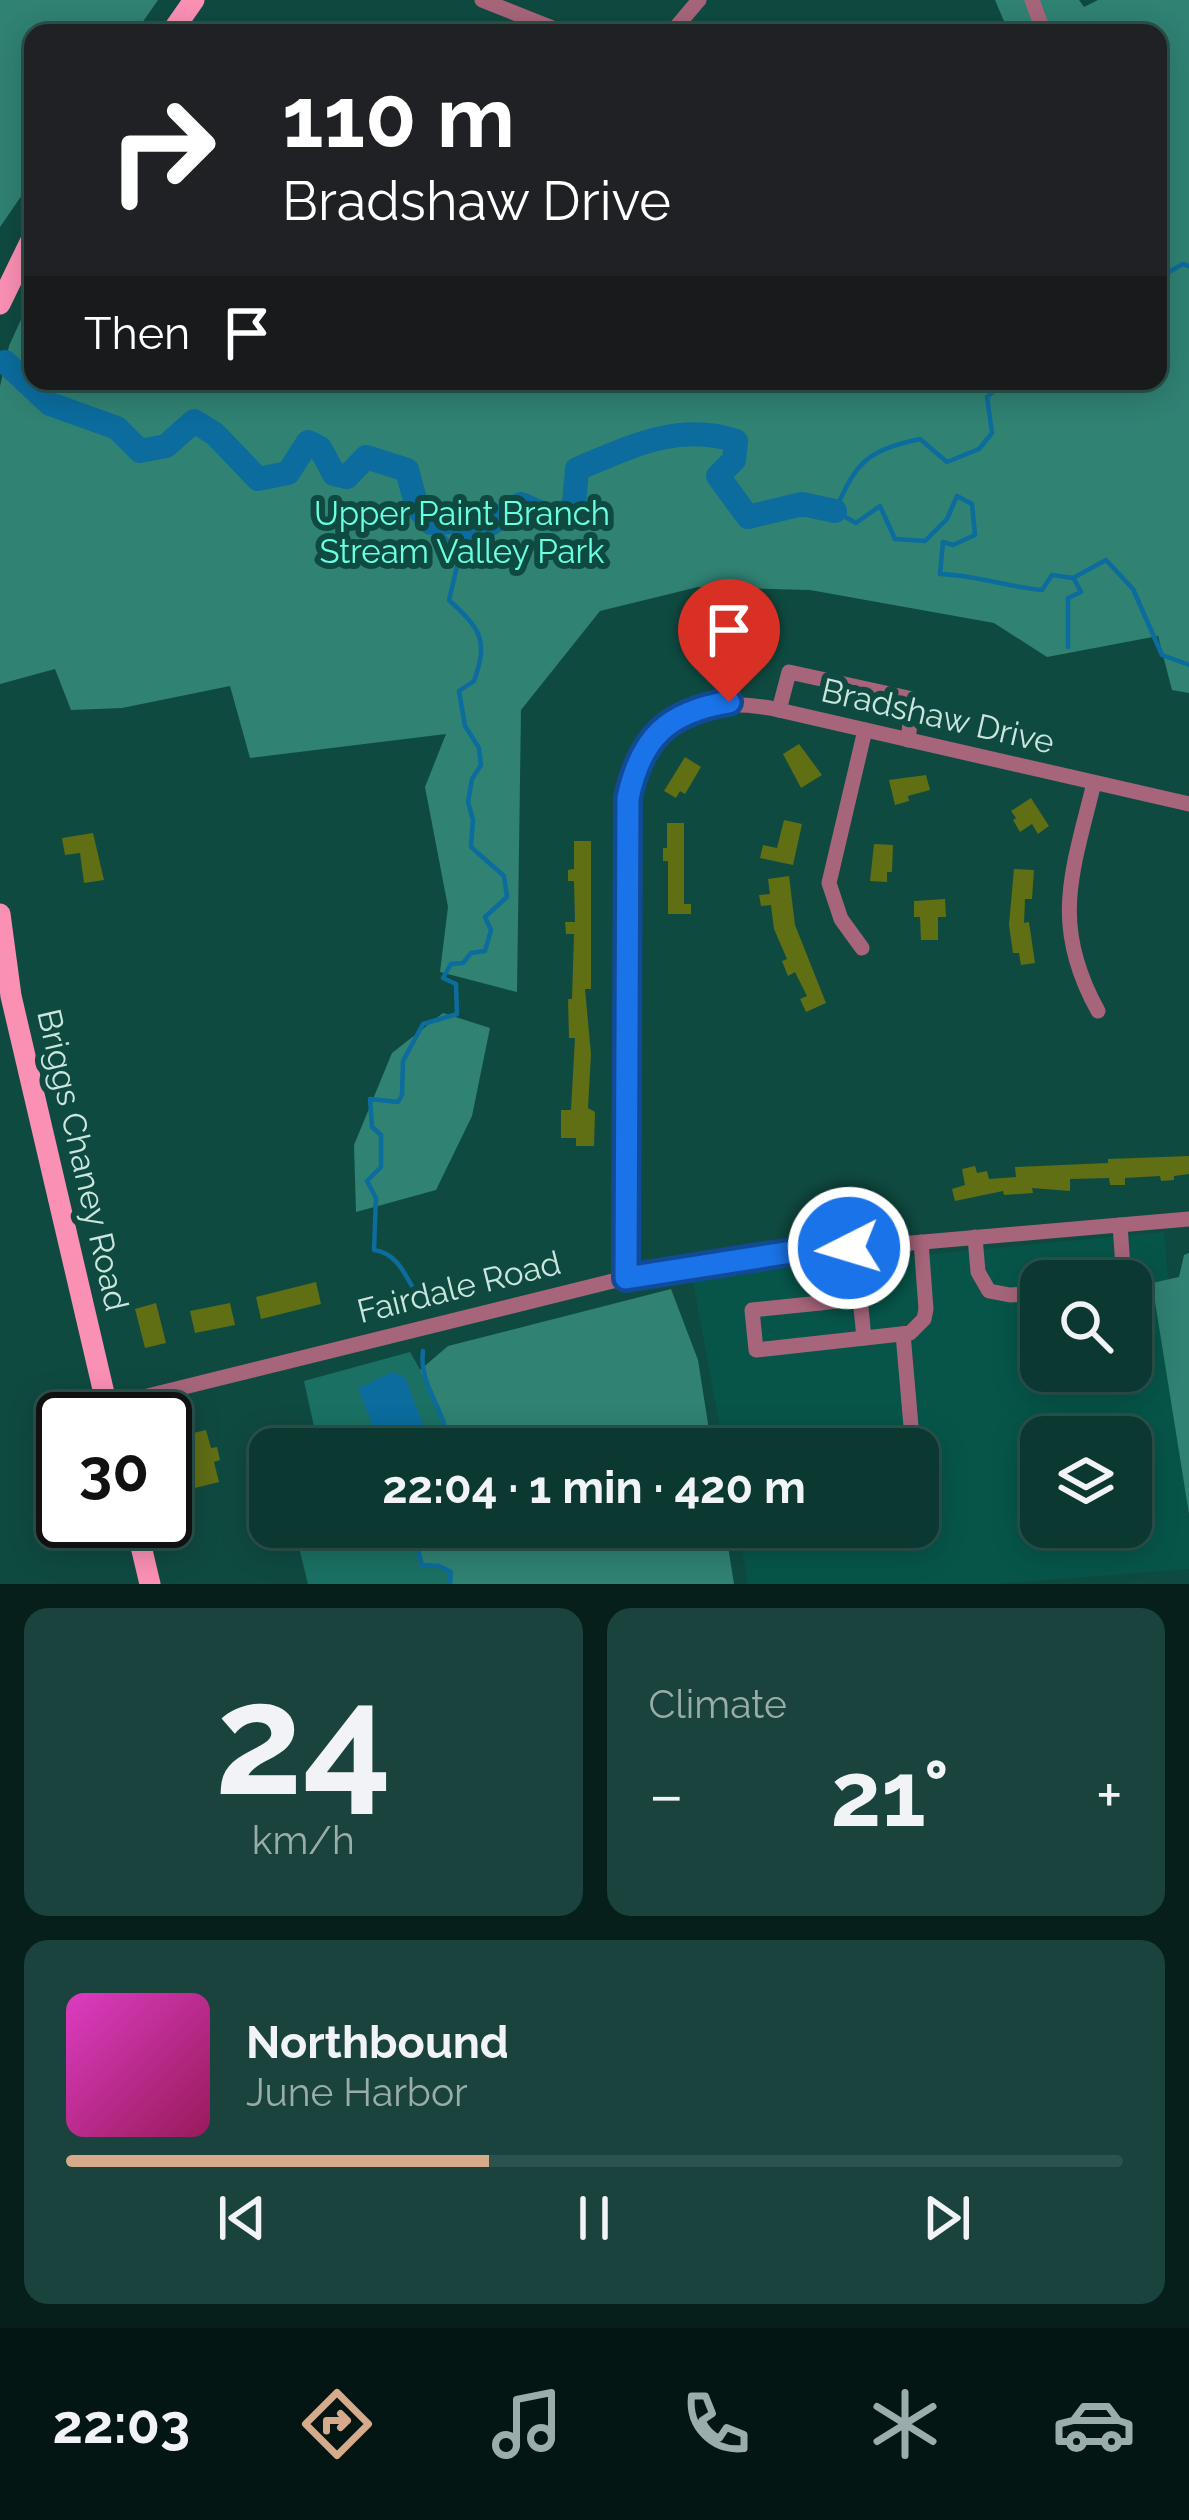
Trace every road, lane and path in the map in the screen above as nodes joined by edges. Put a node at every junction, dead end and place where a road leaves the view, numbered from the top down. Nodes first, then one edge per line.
1 (482, 0) edge
2 (699, 0) edge
3 (542, 24) edge
4 (679, 24) edge
5 (24, 255) edge
6 (0, 304) edge
7 (779, 710) junction
8 (865, 730) junction
9 (908, 740) junction
10 (1094, 783) junction
11 (1189, 804) edge
12 (0, 914) edge
13 (862, 948) dead end
14 (6, 997) edge
15 (1098, 1011) dead end
16 (1189, 1219) edge
17 (1120, 1225) junction
18 (974, 1237) junction
19 (921, 1242) junction
20 (813, 1251) junction
21 (1122, 1260) edge
22 (626, 1278) junction
23 (1020, 1294) edge
24 (820, 1303) junction
25 (903, 1334) junction
26 (864, 1338) junction
27 (104, 1392) edge
28 (189, 1392) edge
29 (911, 1428) edge
30 (141, 1548) edge
31 (149, 1584) edge

1 - 3 street
2 - 4 street
5 - 6 main road
7 - 8 street, Bradshaw Drive
7 - 9 street
7 - 22 street, Bradshaw Drive
8 - 9 street, Bradshaw Drive
8 - 13 street
9 - 10 street, Bradshaw Drive
10 - 11 street, Bradshaw Drive
10 - 15 street
12 - 14 main road, Briggs Chaney Road
14 - 27 main road, Briggs Chaney Road
16 - 17 street, Fairdale Road
17 - 18 street, Fairdale Road
17 - 21 street
18 - 19 street, Fairdale Road
18 - 23 street
19 - 20 street, Fairdale Road
19 - 25 street
20 - 22 street, Fairdale Road
20 - 24 street
22 - 28 street, Fairdale Road
24 - 26 street
24 - 26 street
25 - 26 street
25 - 29 street
30 - 31 main road

